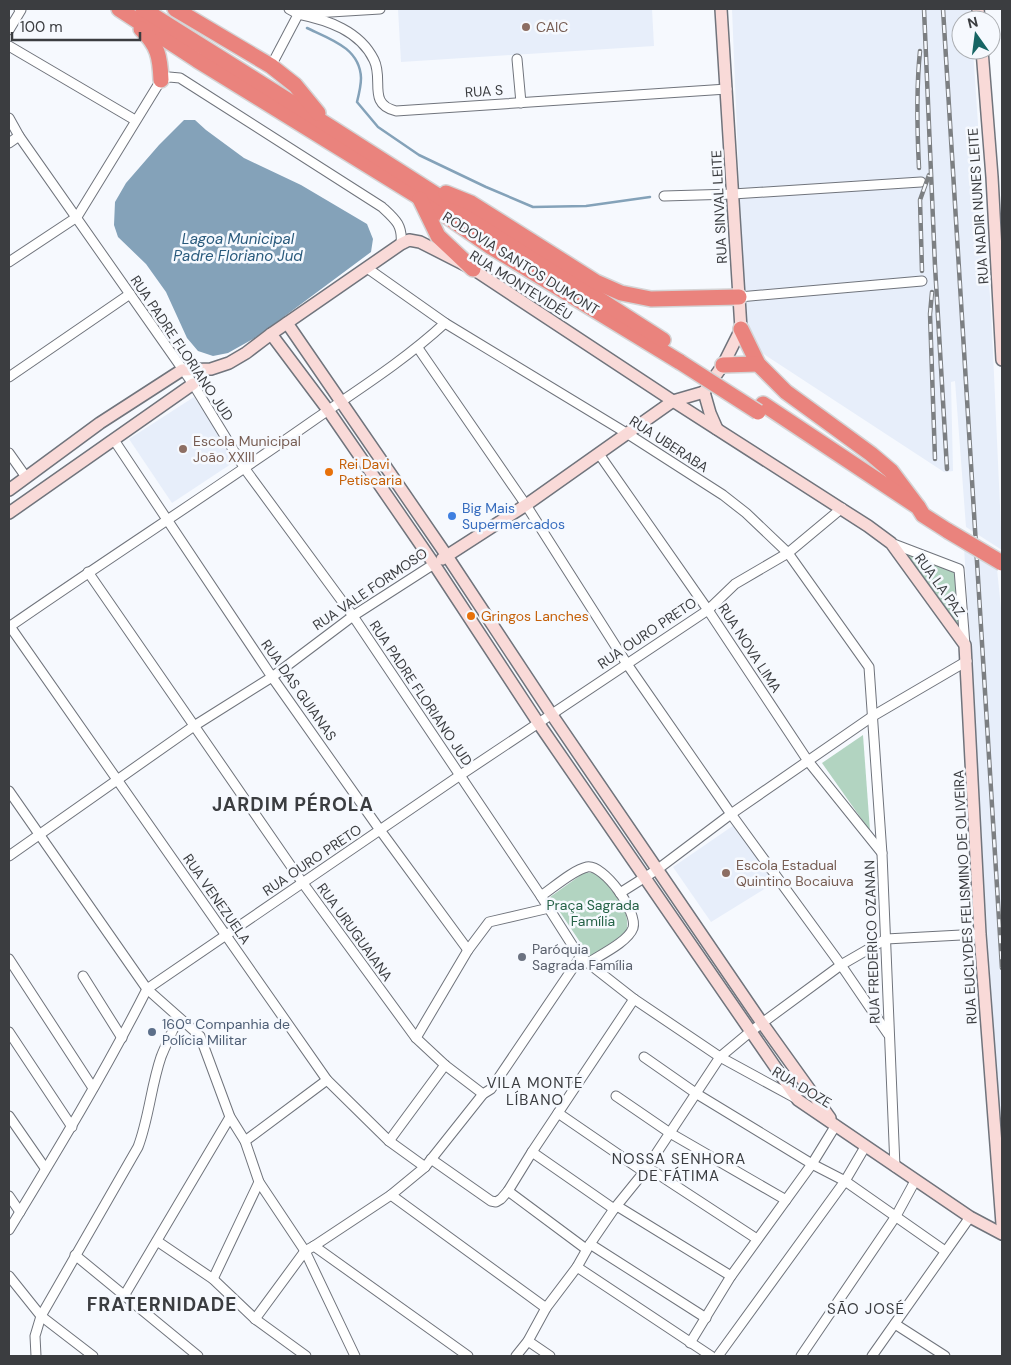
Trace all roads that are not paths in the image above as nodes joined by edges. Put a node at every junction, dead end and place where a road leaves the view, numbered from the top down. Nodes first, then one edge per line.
1 (143, 9) edge
2 (175, 9) edge
3 (289, 9) edge
4 (380, 9) edge
5 (721, 9) edge
6 (20, 10) edge
7 (122, 11) edge
8 (299, 11) edge
9 (9, 30) edge
10 (9, 46) edge
11 (517, 59) dead end
12 (983, 60) edge
13 (271, 66) junction
14 (161, 80) junction
15 (727, 89) junction
16 (520, 103) junction
17 (9, 118) edge
18 (135, 120) junction
19 (329, 126) junction
20 (18, 136) junction
21 (9, 143) edge
22 (997, 177) edge
23 (921, 182) dead end
24 (418, 190) junction
25 (733, 194) junction
26 (664, 196) dead end
27 (77, 217) junction
28 (401, 244) junction
29 (490, 247) junction
30 (9, 262) edge
31 (367, 268) junction
32 (473, 269) junction
33 (922, 281) dead end
34 (130, 294) junction
35 (739, 297) junction
36 (287, 323) junction
37 (446, 323) junction
38 (741, 329) junction
39 (272, 334) junction
40 (418, 348) junction
41 (683, 358) junction
42 (1002, 360) edge
43 (758, 364) junction
44 (723, 365) junction
45 (182, 370) junction
46 (199, 370) junction
47 (9, 377) edge
48 (193, 384) junction
49 (704, 392) junction
50 (341, 401) junction
51 (673, 401) junction
52 (328, 410) junction
53 (718, 430) junction
54 (628, 434) junction
55 (114, 440) junction
56 (9, 453) edge
57 (599, 454) junction
58 (245, 469) junction
59 (26, 478) junction
60 (9, 490) edge
61 (526, 505) junction
62 (842, 508) junction
63 (920, 511) junction
64 (9, 513) edge
65 (168, 521) junction
66 (891, 543) junction
67 (788, 553) junction
68 (448, 556) junction
69 (1002, 563) edge
70 (434, 564) junction
71 (959, 569) joint
72 (88, 572) junction
73 (708, 610) junction
74 (353, 616) junction
75 (9, 626) edge
76 (964, 645) junction
77 (966, 661) junction
78 (626, 664) junction
79 (272, 677) junction
80 (552, 715) junction
81 (873, 716) junction
82 (539, 724) junction
83 (194, 726) junction
84 (808, 761) junction
85 (459, 776) junction
86 (118, 779) junction
87 (9, 791) edge
88 (731, 814) junction
89 (380, 830) junction
90 (39, 836) junction
91 (882, 854) junction
92 (9, 856) edge
93 (658, 869) junction
94 (645, 877) junction
95 (302, 882) junction
96 (620, 893) junction
97 (541, 896) junction
98 (548, 908) junction
99 (980, 934) junction
100 (226, 936) junction
101 (886, 939) junction
102 (468, 950) junction
103 (9, 960) edge
104 (584, 960) junction
105 (841, 965) junction
106 (83, 976) dead end
107 (147, 989) junction
108 (634, 998) junction
109 (178, 1018) junction
110 (762, 1023) junction
111 (9, 1032) edge
112 (750, 1032) junction
113 (889, 1035) junction
114 (122, 1038) junction
115 (416, 1038) junction
116 (720, 1057) junction
117 (644, 1058) dead end
118 (445, 1065) junction
119 (327, 1080) junction
120 (93, 1088) junction
121 (483, 1094) junction
122 (697, 1094) junction
123 (616, 1096) dead end
124 (798, 1100) junction
125 (558, 1113) junction
126 (9, 1116) edge
127 (230, 1117) junction
128 (836, 1125) junction
129 (72, 1127) junction
130 (670, 1133) junction
131 (245, 1141) junction
132 (389, 1141) junction
133 (865, 1147) junction
134 (532, 1152) junction
135 (431, 1159) junction
136 (812, 1164) junction
137 (425, 1167) junction
138 (895, 1167) junction
139 (45, 1168) junction
140 (646, 1170) junction
141 (915, 1181) junction
142 (259, 1182) junction
143 (845, 1182) junction
144 (508, 1191) junction
145 (390, 1195) junction
146 (9, 1196) edge
147 (786, 1200) junction
148 (616, 1208) junction
149 (20, 1212) junction
150 (896, 1216) junction
151 (970, 1218) junction
152 (1002, 1224) edge
153 (9, 1230) edge
154 (1002, 1234) edge
155 (757, 1239) junction
156 (157, 1241) junction
157 (314, 1246) junction
158 (588, 1246) junction
159 (305, 1251) junction
160 (945, 1251) junction
161 (75, 1255) junction
162 (577, 1267) junction
163 (9, 1276) edge
164 (731, 1276) junction
165 (213, 1279) junction
166 (124, 1296) junction
167 (546, 1308) junction
168 (41, 1316) junction
169 (706, 1318) junction
170 (255, 1319) junction
171 (895, 1324) junction
172 (528, 1341) junction
173 (690, 1343) junction
174 (36, 1356) edge
175 (92, 1356) edge
176 (198, 1356) edge
177 (306, 1356) edge
178 (355, 1356) edge
179 (468, 1356) edge
180 (516, 1356) edge
181 (550, 1356) edge
182 (711, 1356) edge
183 (718, 1356) edge
184 (801, 1356) edge
185 (872, 1356) edge
186 (945, 1356) edge

1 - 19 highway, RODOVIA SANTOS DUMONT
2 - 13 highway
3 - 8 street
4 - 8 street
5 - 15 street, RUA SINVAL LEITE
6 - 9 street
7 - 14 highway
7 - 24 highway, RODOVIA SANTOS DUMONT
8 - 13 street
8 - 16 street, RUA S
10 - 18 street
11 - 16 street
12 - 22 street, RUA NADIR NUNES LEITE
13 - 19 highway
14 - 18 street
14 - 28 street
15 - 16 street, RUA S
15 - 25 street, RUA SINVAL LEITE
17 - 20 street, RUA PADRE FLORIANO JUD
18 - 27 street
19 - 24 highway, RODOVIA SANTOS DUMONT
20 - 21 street
20 - 27 street, RUA PADRE FLORIANO JUD
22 - 42 street, RUA NADIR NUNES LEITE
23 - 25 street
24 - 29 highway, RODOVIA SANTOS DUMONT
24 - 32 highway
24 - 35 highway
24 - 41 highway, RODOVIA SANTOS DUMONT
25 - 26 street
25 - 35 street, RUA SINVAL LEITE
27 - 30 street
27 - 34 street, RUA PADRE FLORIANO JUD
28 - 31 street
28 - 32 street, RUA MONTEVIDÉU
29 - 32 highway
29 - 41 highway, RODOVIA SANTOS DUMONT
31 - 36 street
31 - 37 street, RUA UBERABA
32 - 51 street, RUA MONTEVIDÉU
33 - 35 street
34 - 45 street, RUA PADRE FLORIANO JUD
34 - 47 street
35 - 38 street, RUA SINVAL LEITE
36 - 39 street
36 - 50 street
37 - 40 street
37 - 54 street, RUA UBERABA
38 - 43 highway
38 - 44 street
39 - 46 street
39 - 52 street
40 - 50 street
40 - 61 street
41 - 63 highway, RODOVIA SANTOS DUMONT, bridge
43 - 44 highway
43 - 63 highway
44 - 49 street
45 - 46 street
45 - 48 street, RUA PADRE FLORIANO JUD
45 - 59 street
46 - 48 street
48 - 55 street
48 - 58 street, RUA PADRE FLORIANO JUD
49 - 51 street, RUA VALE FORMOSO
49 - 53 street
50 - 52 street
50 - 68 street
51 - 53 street, RUA MONTEVIDÉU
51 - 54 street, RUA VALE FORMOSO
52 - 58 street
52 - 70 street
53 - 62 street, RUA MONTEVIDÉU
54 - 57 street, RUA VALE FORMOSO
54 - 67 street, RUA UBERABA
55 - 64 street
55 - 65 street, RUA DAS GUIANAS
56 - 59 street
57 - 61 street, RUA VALE FORMOSO
57 - 73 street, RUA NOVA LIMA
58 - 65 street
58 - 74 street, RUA PADRE FLORIANO JUD
59 - 60 street
61 - 68 street, RUA VALE FORMOSO
61 - 78 street
62 - 66 street, RUA MONTEVIDÉU
62 - 67 street, RUA OURO PRETO
63 - 69 highway, RODOVIA SANTOS DUMONT, bridge
65 - 72 street
65 - 79 street, RUA DAS GUIANAS
66 - 71 street, RUA MONTEVIDÉU
66 - 76 street, RUA LA PAZ
67 - 73 street, RUA OURO PRETO
67 - 81 street, RUA UBERABA
68 - 70 street, RUA VALE FORMOSO
68 - 80 street
70 - 74 street, RUA VALE FORMOSO
70 - 82 street
71 - 76 street, RUA EUCLYDES FELISMINO DE OLIVEIRA
72 - 75 street
72 - 83 street, RUA URUGUAIANA
73 - 78 street, RUA OURO PRETO
73 - 84 street, RUA NOVA LIMA
74 - 79 street, RUA VALE FORMOSO
74 - 85 street, RUA PADRE FLORIANO JUD
75 - 86 street, RUA VENEZUELA
76 - 77 street, RUA EUCLYDES FELISMINO DE OLIVEIRA
77 - 81 street
77 - 99 street, RUA EUCLYDES FELISMINO DE OLIVEIRA
78 - 80 street, RUA OURO PRETO
78 - 88 street
79 - 83 street, RUA VALE FORMOSO
79 - 89 street, RUA DAS GUIANAS
80 - 82 street, RUA OURO PRETO
80 - 93 street
81 - 84 street
81 - 91 street, RUA FREDERICO OZANAN
82 - 85 street, RUA OURO PRETO
82 - 94 street
83 - 86 street, RUA VALE FORMOSO
83 - 95 street, RUA URUGUAIANA
84 - 88 street
84 - 91 street, RUA NOVA LIMA
85 - 89 street, RUA OURO PRETO
85 - 97 street, RUA PADRE FLORIANO JUD
86 - 90 street, RUA VALE FORMOSO
86 - 100 street, RUA VENEZUELA
87 - 90 street
88 - 93 street
88 - 105 street
89 - 95 street, RUA OURO PRETO
89 - 102 street, RUA DAS GUIANAS
90 - 92 street, RUA VALE FORMOSO
90 - 107 street
91 - 101 street, RUA FREDERICO OZANAN
93 - 94 street
93 - 110 street
94 - 96 street
94 - 112 street
95 - 100 street, RUA OURO PRETO
95 - 115 street, RUA URUGUAIANA
96 - 97 street
96 - 104 street
97 - 98 street, RUA PADRE FLORIANO JUD
98 - 102 street
98 - 104 street, RUA PADRE FLORIANO JUD
99 - 101 street
99 - 152 street, RUA EUCLYDES FELISMINO DE OLIVEIRA
100 - 107 street, RUA OURO PRETO
100 - 119 street, RUA VENEZUELA
101 - 105 street
101 - 113 street, RUA FREDERICO OZANAN
102 - 115 street
103 - 120 street
104 - 108 street, RUA DOZE
104 - 121 street
105 - 110 street
105 - 113 street
106 - 114 street
107 - 109 street
107 - 114 street, RUA OURO PRETO
108 - 116 street, RUA DOZE
108 - 125 street
109 - 127 street
109 - 161 street
110 - 112 street
110 - 128 street
111 - 129 street
112 - 116 street
112 - 124 street
113 - 138 street, RUA FREDERICO OZANAN
114 - 120 street, RUA OURO PRETO
115 - 118 street, RUA URUGUAIANA
116 - 122 street
116 - 124 street, RUA DOZE
117 - 122 street
118 - 121 street, RUA URUGUAIANA
118 - 132 street
119 - 131 street
119 - 132 street, RUA VENEZUELA
120 - 129 street, RUA OURO PRETO
121 - 135 street
122 - 130 street
122 - 136 street
123 - 130 street
124 - 128 street, RUA DOZE
125 - 134 street
125 - 140 street
126 - 139 street
127 - 131 street
127 - 156 street
128 - 133 street, RUA DOZE
128 - 136 street
129 - 139 street, RUA OURO PRETO
130 - 140 street
130 - 147 street
131 - 142 street
132 - 137 street, RUA VENEZUELA
133 - 138 street, RUA DOZE
133 - 143 street
134 - 144 street
134 - 148 street
135 - 137 street
135 - 144 street
136 - 143 street
136 - 147 street
137 - 145 street
138 - 141 street, RUA DOZE
139 - 149 street, RUA OURO PRETO
140 - 148 street
140 - 155 street
141 - 150 street
141 - 151 street, RUA DOZE
142 - 159 street
142 - 165 street
143 - 150 street
143 - 183 street
144 - 158 street
145 - 157 street
145 - 167 street
146 - 149 street
147 - 155 street
148 - 158 street
148 - 164 street
149 - 153 street, RUA OURO PRETO
150 - 160 street
150 - 184 street
151 - 154 street, RUA DOZE
151 - 160 street
155 - 164 street
156 - 165 street
156 - 166 street
157 - 159 street
157 - 179 street
158 - 162 street
158 - 169 street
159 - 170 street
159 - 178 street
160 - 171 street
161 - 166 street
161 - 168 street
162 - 167 street
162 - 173 street
163 - 168 street
164 - 169 street
165 - 170 street
166 - 176 street
167 - 172 street
168 - 174 street
168 - 175 street
169 - 173 street
170 - 177 street
171 - 185 street
171 - 186 street
172 - 180 street
172 - 181 street
173 - 182 street

